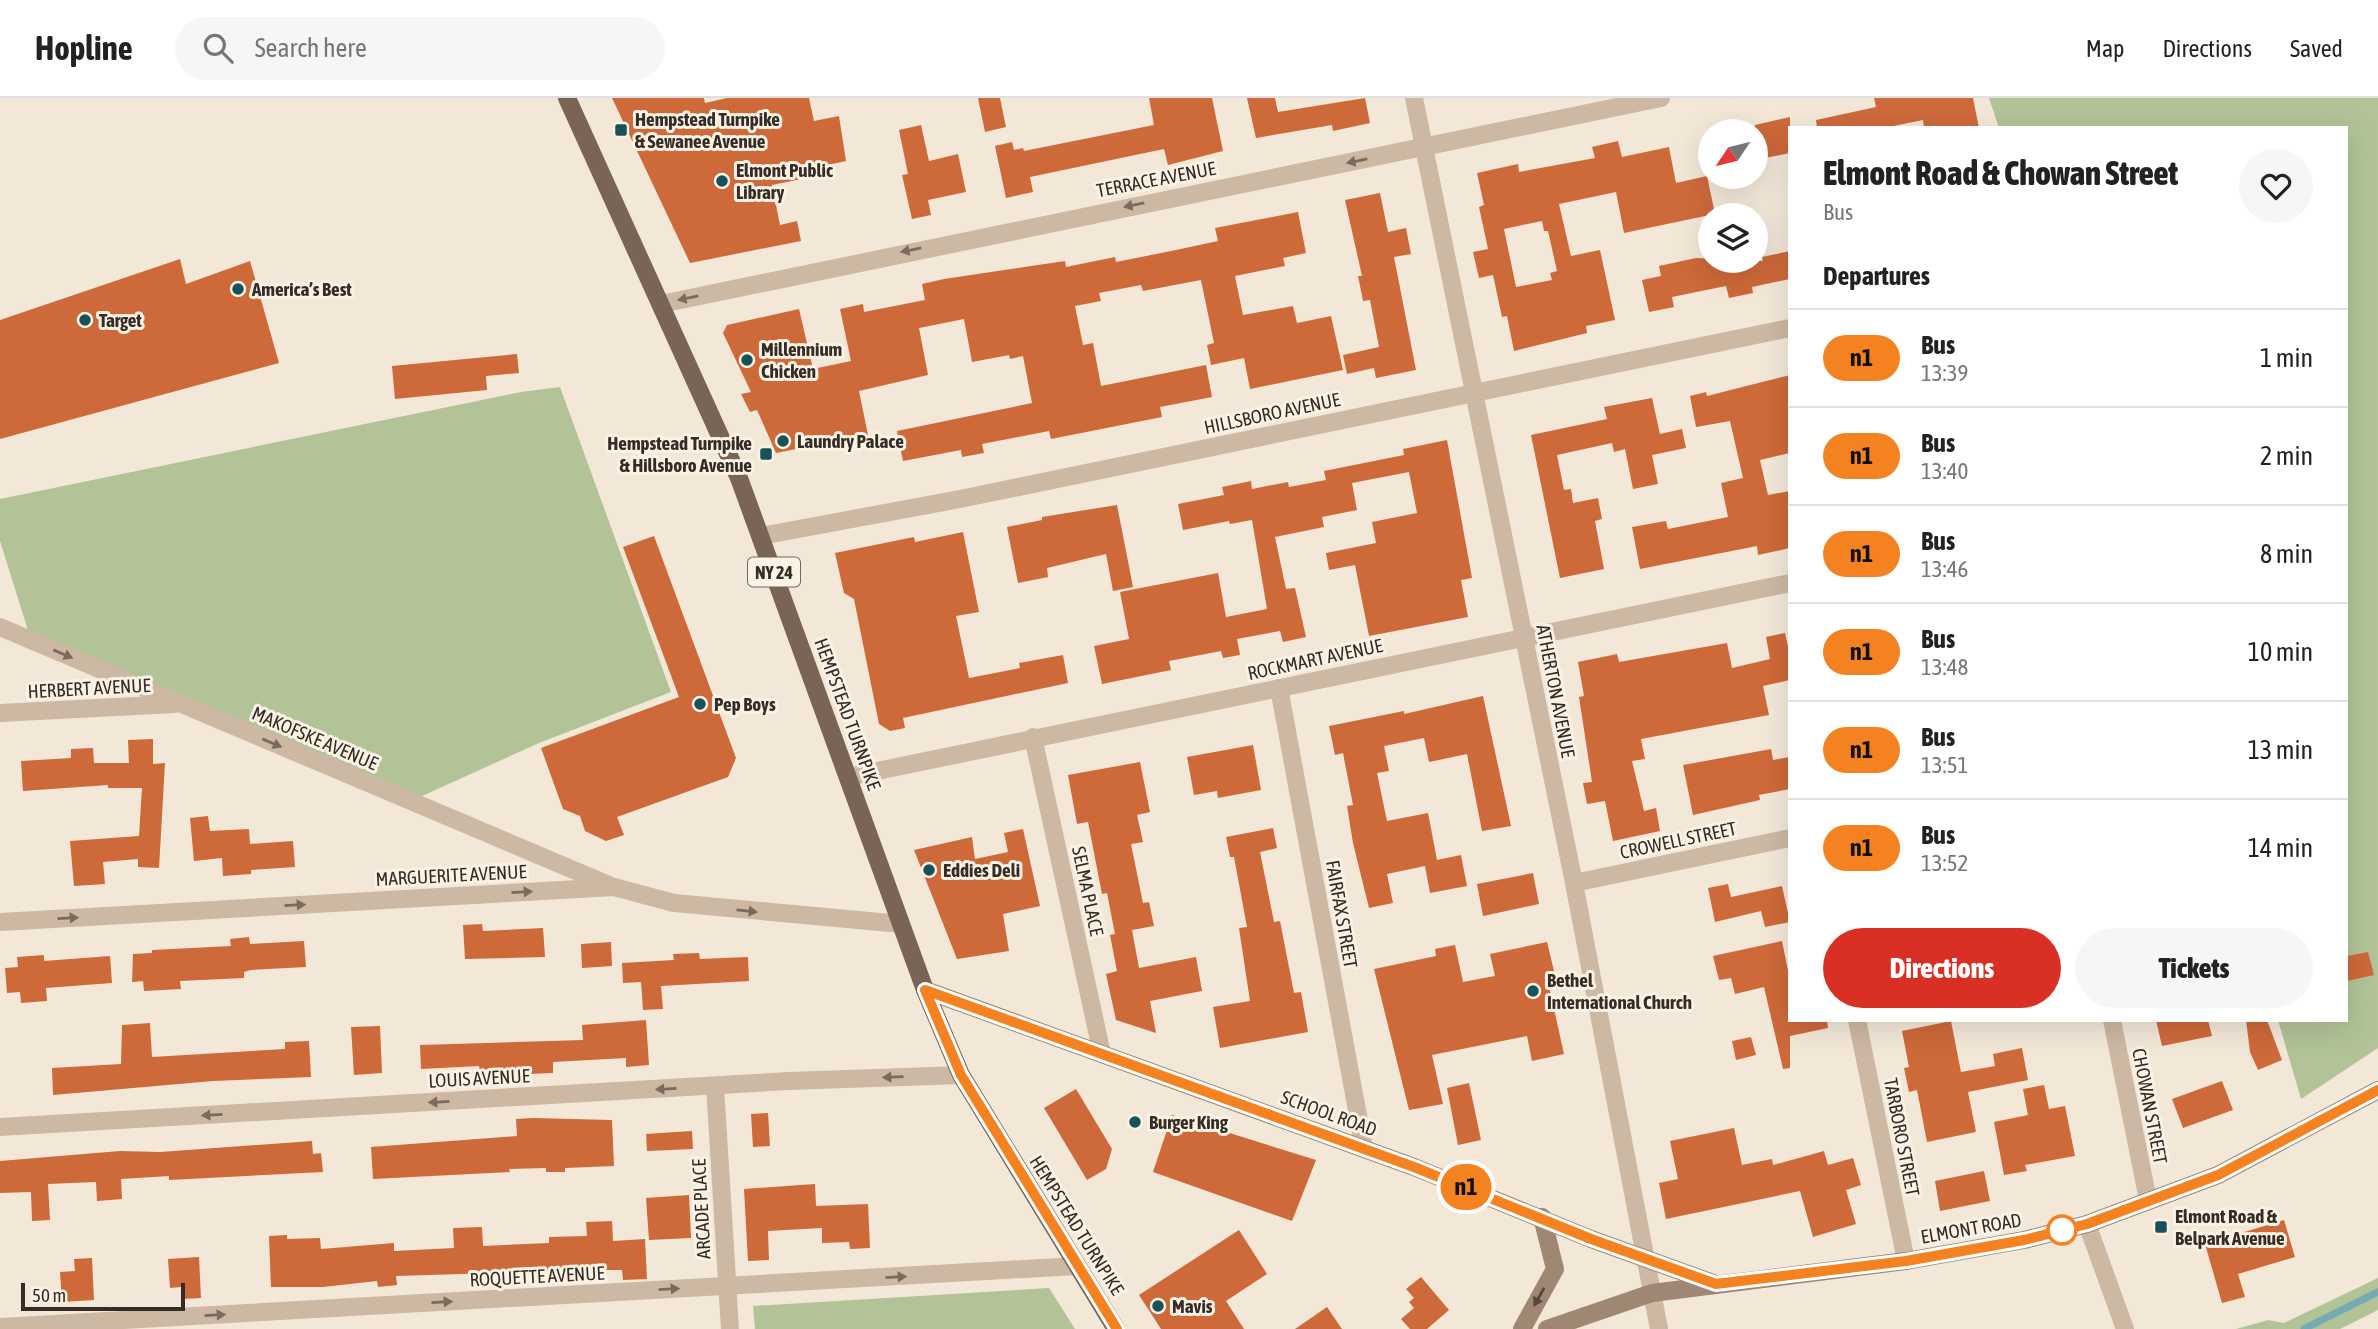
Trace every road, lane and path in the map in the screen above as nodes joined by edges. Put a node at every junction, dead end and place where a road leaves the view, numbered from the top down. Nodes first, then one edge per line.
1 (567, 98) edge
2 (1414, 98) edge
3 (1661, 98) edge
4 (1424, 147) junction
5 (661, 304) junction
6 (1788, 328) edge
7 (1474, 392) junction
8 (761, 536) junction
9 (1788, 583) edge
10 (0, 627) edge
11 (1524, 637) junction
12 (1279, 688) junction
13 (180, 704) junction
14 (0, 713) edge
15 (1033, 737) junction
16 (848, 777) junction
17 (1788, 838) edge
18 (1574, 883) junction
19 (614, 887) junction
20 (0, 922) edge
21 (901, 923) junction
22 (925, 990) junction
23 (1857, 1022) edge
24 (2112, 1022) edge
25 (1102, 1054) junction
26 (961, 1075) junction
27 (715, 1086) junction
28 (2378, 1090) edge
29 (0, 1127) edge
30 (1364, 1148) junction
31 (2148, 1200) junction
32 (1542, 1217) junction
33 (2087, 1224) junction
34 (1645, 1256) junction
35 (1906, 1261) junction
36 (1076, 1266) junction
37 (1716, 1284) junction
38 (727, 1286) junction
39 (1652, 1293) junction
40 (0, 1327) edge
41 (730, 1329) edge
42 (1116, 1329) edge
43 (1522, 1329) edge
44 (1547, 1329) edge
45 (1659, 1329) edge
46 (2125, 1329) edge

1 - 5 main road, HEMPSTEAD TURNPIKE / NY 24
2 - 4 street, ATHERTON AVENUE
3 - 4 street, TERRACE AVENUE
4 -> 5 street, TERRACE AVENUE
4 - 7 street, ATHERTON AVENUE
5 - 8 main road, HEMPSTEAD TURNPIKE / NY 24
6 - 7 street, HILLSBORO AVENUE
7 - 8 street, HILLSBORO AVENUE
7 - 11 street, ATHERTON AVENUE
8 - 16 main road, HEMPSTEAD TURNPIKE / NY 24
9 - 11 street, ROCKMART AVENUE
10 -> 13 street, MAKOFSKE AVENUE
11 - 12 street, ROCKMART AVENUE
11 - 18 street, ATHERTON AVENUE
12 - 15 street, ROCKMART AVENUE
12 - 30 street, FAIRFAX STREET
13 - 14 street, HERBERT AVENUE
13 -> 19 street, MAKOFSKE AVENUE
15 - 16 street, ROCKMART AVENUE
15 - 25 street, SELMA PLACE
16 - 21 main road, HEMPSTEAD TURNPIKE / NY 24
17 - 18 street, CROWELL STREET
18 - 34 street, ATHERTON AVENUE
20 -> 19 street, MARGUERITE AVENUE
19 -> 21 street, MARGUERITE AVENUE
21 - 22 main road, HEMPSTEAD TURNPIKE / NY 24
22 - 25 main road, SCHOOL ROAD
22 - 26 main road, HEMPSTEAD TURNPIKE / NY 24
23 - 35 street, TARBORO STREET
24 - 31 street, CHOWAN STREET
25 - 30 main road, SCHOOL ROAD
26 -> 27 street, LOUIS AVENUE
26 - 36 main road, HEMPSTEAD TURNPIKE / NY 24
27 -> 29 street, LOUIS AVENUE
27 - 38 street, ARCADE PLACE
28 - 31 main road, ELMONT ROAD
30 - 32 main road, SCHOOL ROAD
31 - 33 main road, ELMONT ROAD
32 - 34 main road, SCHOOL ROAD
32 -> 43 main road
33 - 35 main road, ELMONT ROAD
33 - 46 street
34 - 37 main road, SCHOOL ROAD
34 - 39 street, ATHERTON AVENUE
35 - 37 main road, ELMONT ROAD
38 -> 36 street, ROQUETTE AVENUE
36 - 42 main road, HEMPSTEAD TURNPIKE / NY 24
37 - 39 main road, ELMONT ROAD
40 -> 38 street, ROQUETTE AVENUE
38 - 41 street, ARCADE PLACE
39 - 44 main road, ELMONT ROAD
39 - 45 street, ATHERTON AVENUE

